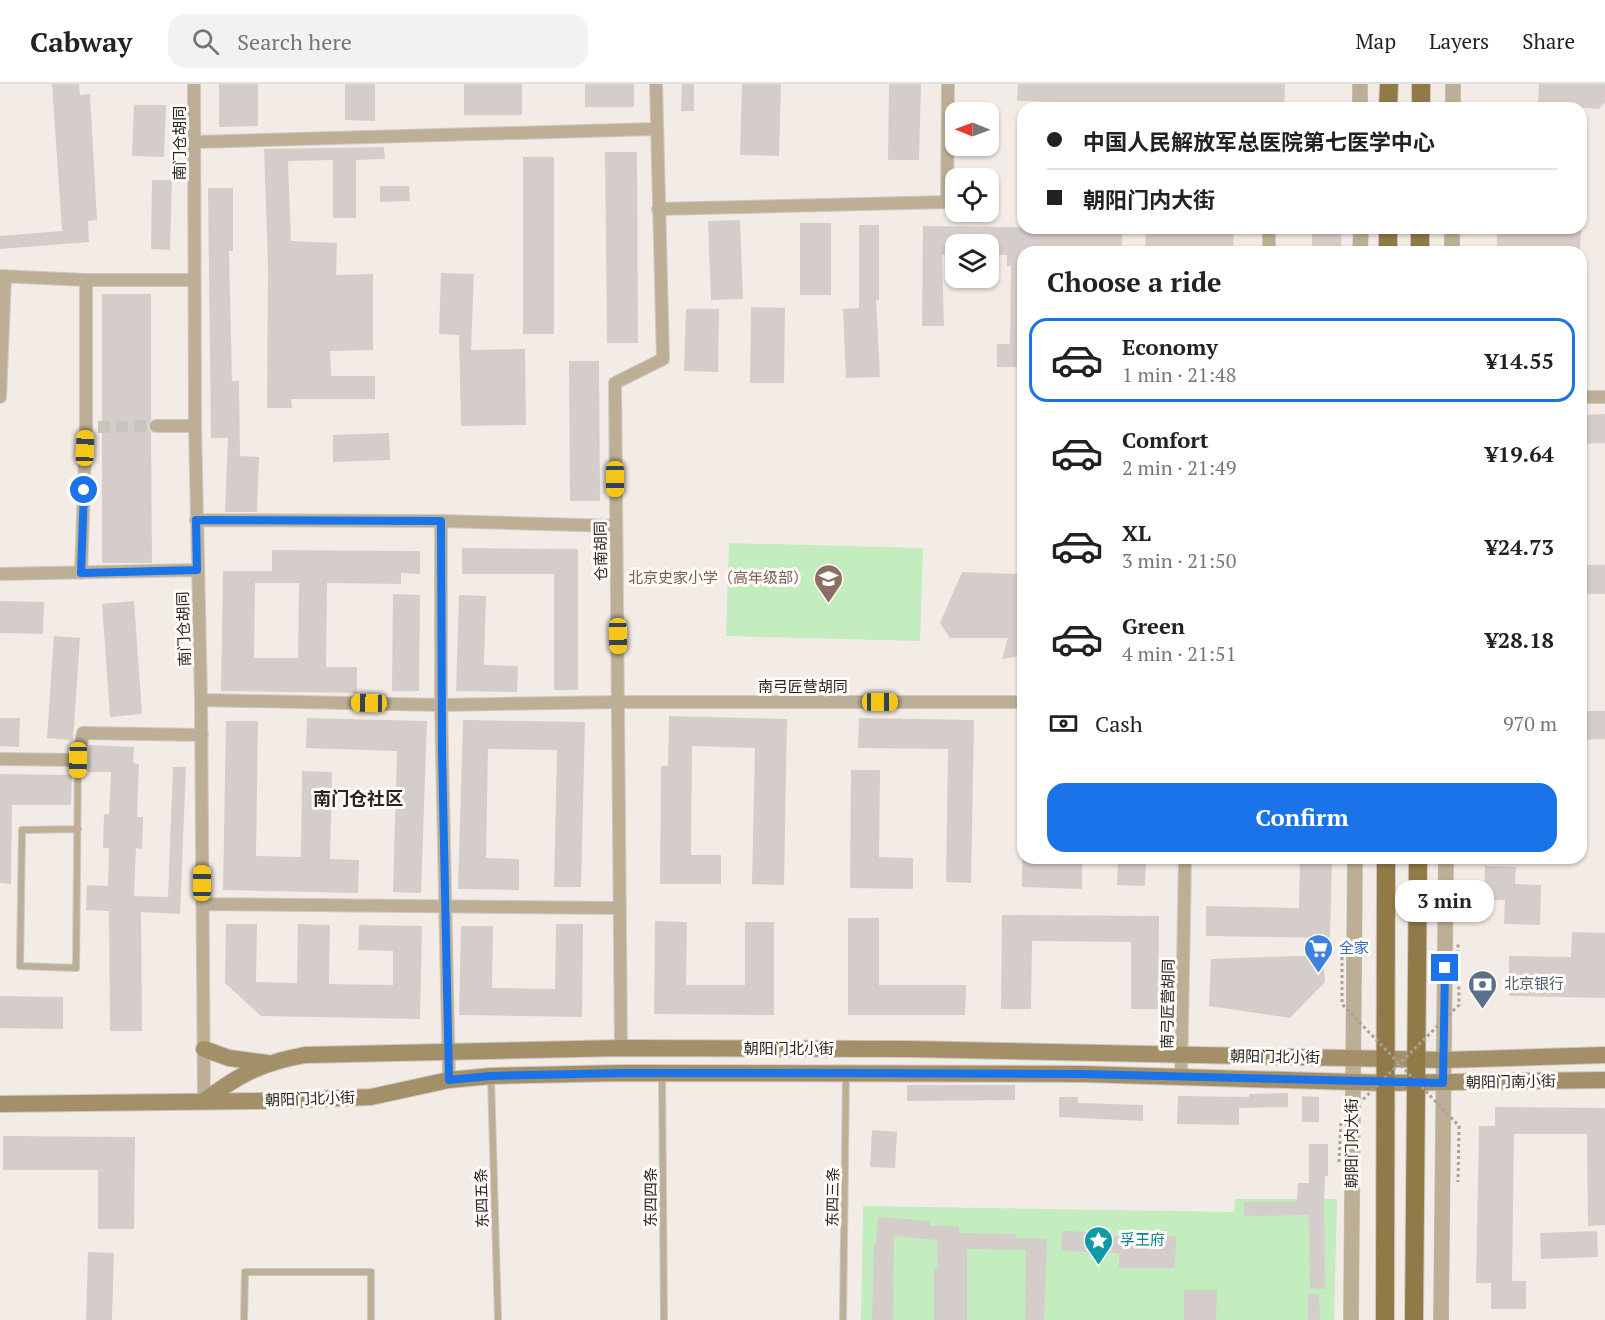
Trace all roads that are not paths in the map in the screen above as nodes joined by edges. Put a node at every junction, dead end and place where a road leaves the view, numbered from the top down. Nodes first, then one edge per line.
1 (194, 84) edge
2 (656, 84) edge
3 (948, 84) edge
4 (1360, 84) edge
5 (1389, 84) edge
6 (1421, 84) edge
7 (1454, 84) edge
8 (1360, 102) edge
9 (1388, 102) edge
10 (1421, 102) edge
11 (1453, 102) edge
12 (655, 129) junction
13 (195, 142) junction
14 (658, 209) junction
15 (3, 276) edge
16 (86, 280) junction
17 (194, 280) junction
18 (0, 397) edge
19 (1587, 397) edge
20 (1605, 397) edge
21 (156, 426) tunnel mouth
22 (195, 426) junction
23 (196, 520) junction
24 (441, 521) junction
25 (615, 526) junction
26 (197, 570) junction
27 (81, 573) junction
28 (0, 574) edge
29 (201, 700) junction
30 (619, 702) junction
31 (1017, 702) edge
32 (441, 705) junction
33 (202, 735) junction
34 (0, 759) edge
35 (78, 760) junction
36 (78, 829) junction
37 (1185, 864) edge
38 (1355, 864) edge
39 (1386, 864) edge
40 (1418, 864) edge
41 (1446, 864) edge
42 (202, 904) junction
43 (444, 906) junction
44 (618, 908) junction
45 (621, 1048) junction
46 (204, 1049) junction
47 (447, 1052) junction
48 (1605, 1055) edge
49 (1182, 1056) junction
50 (1352, 1058) junction
51 (1417, 1060) junction
52 (1444, 1060) junction
53 (1392, 1062) junction
54 (268, 1063) junction
55 (662, 1073) junction
56 (846, 1073) junction
57 (490, 1076) junction
58 (1182, 1078) junction
59 (449, 1080) junction
60 (1605, 1080) edge
61 (1352, 1082) junction
62 (1385, 1083) junction
63 (1416, 1083) junction
64 (1443, 1083) junction
65 (204, 1101) junction
66 (0, 1104) edge
67 (244, 1320) edge
68 (371, 1320) edge
69 (498, 1320) edge
70 (664, 1320) edge
71 (843, 1320) edge
72 (1351, 1320) edge
73 (1385, 1320) edge
74 (1414, 1320) edge
75 (1441, 1320) edge

1 - 13 street, 南门仓胡同
2 - 12 street, 仓南胡同
3 - 14 street
4 - 8 street
5 - 9 main road
6 - 10 main road
7 - 11 street
12 - 13 street
12 - 14 street, 仓南胡同
13 - 17 street, 南门仓胡同
14 - 25 street, 仓南胡同
15 - 16 street
15 - 18 street
16 - 17 street
16 - 27 street
17 - 22 street, 南门仓胡同
19 - 20 street
21 - 22 street
22 - 23 street, 南门仓胡同
23 - 24 street
23 - 26 street, 南门仓胡同
24 - 25 street
24 - 32 street
25 - 30 street, 仓南胡同
26 - 27 street
26 - 29 street, 南门仓胡同
27 - 28 street
29 - 32 street, 南弓匠营胡同
29 - 33 street, 南门仓胡同
30 - 31 street, 南弓匠营胡同
30 - 32 street, 南弓匠营胡同
30 - 44 street, 仓南胡同
32 - 43 street
33 - 35 street
33 - 42 street, 南门仓胡同
34 - 35 street
35 - 36 lane
36 - 36 lane
37 - 49 street, 南弓匠营胡同
38 - 50 street, 朝阳门内大街
39 - 53 main road
40 - 51 main road
41 - 52 street
42 - 43 street
42 - 46 street, 南门仓胡同
43 - 44 street
43 - 47 street
44 - 45 street, 仓南胡同
45 - 47 main road, 朝阳门北小街
45 - 49 main road, 朝阳门北小街
46 - 54 main road
46 - 65 street, 南门仓胡同
47 - 54 main road, 朝阳门北小街
47 - 59 street
48 - 52 main road, 朝阳门南小街
49 - 50 main road, 朝阳门北小街
49 - 58 street, 南弓匠营胡同
50 - 53 main road, 朝阳门北小街
50 - 61 street, 朝阳门内大街
51 - 52 main road, 朝阳门南小街
51 - 53 main road, 朝阳门北小街
51 - 63 main road
52 - 64 street
53 - 62 main road
54 - 65 main road, 朝阳门北小街
55 - 56 main road, 朝阳门北小街
55 - 57 main road, 朝阳门北小街
55 - 70 lane, 东四四条
56 - 58 main road, 朝阳门北小街
56 - 71 lane, 东四三条
57 - 59 main road, 朝阳门北小街
57 - 69 lane, 东四五条
58 - 61 main road, 朝阳门北小街
59 - 65 main road, 朝阳门北小街
60 - 64 main road, 朝阳门南小街
61 - 62 main road, 朝阳门北小街
61 - 72 street, 朝阳门内大街
62 - 63 main road, 朝阳门北小街
62 - 73 main road
63 - 64 main road, 朝阳门南小街
63 - 74 main road
64 - 75 street
65 - 66 main road, 朝阳门北小街
67 - 68 lane

